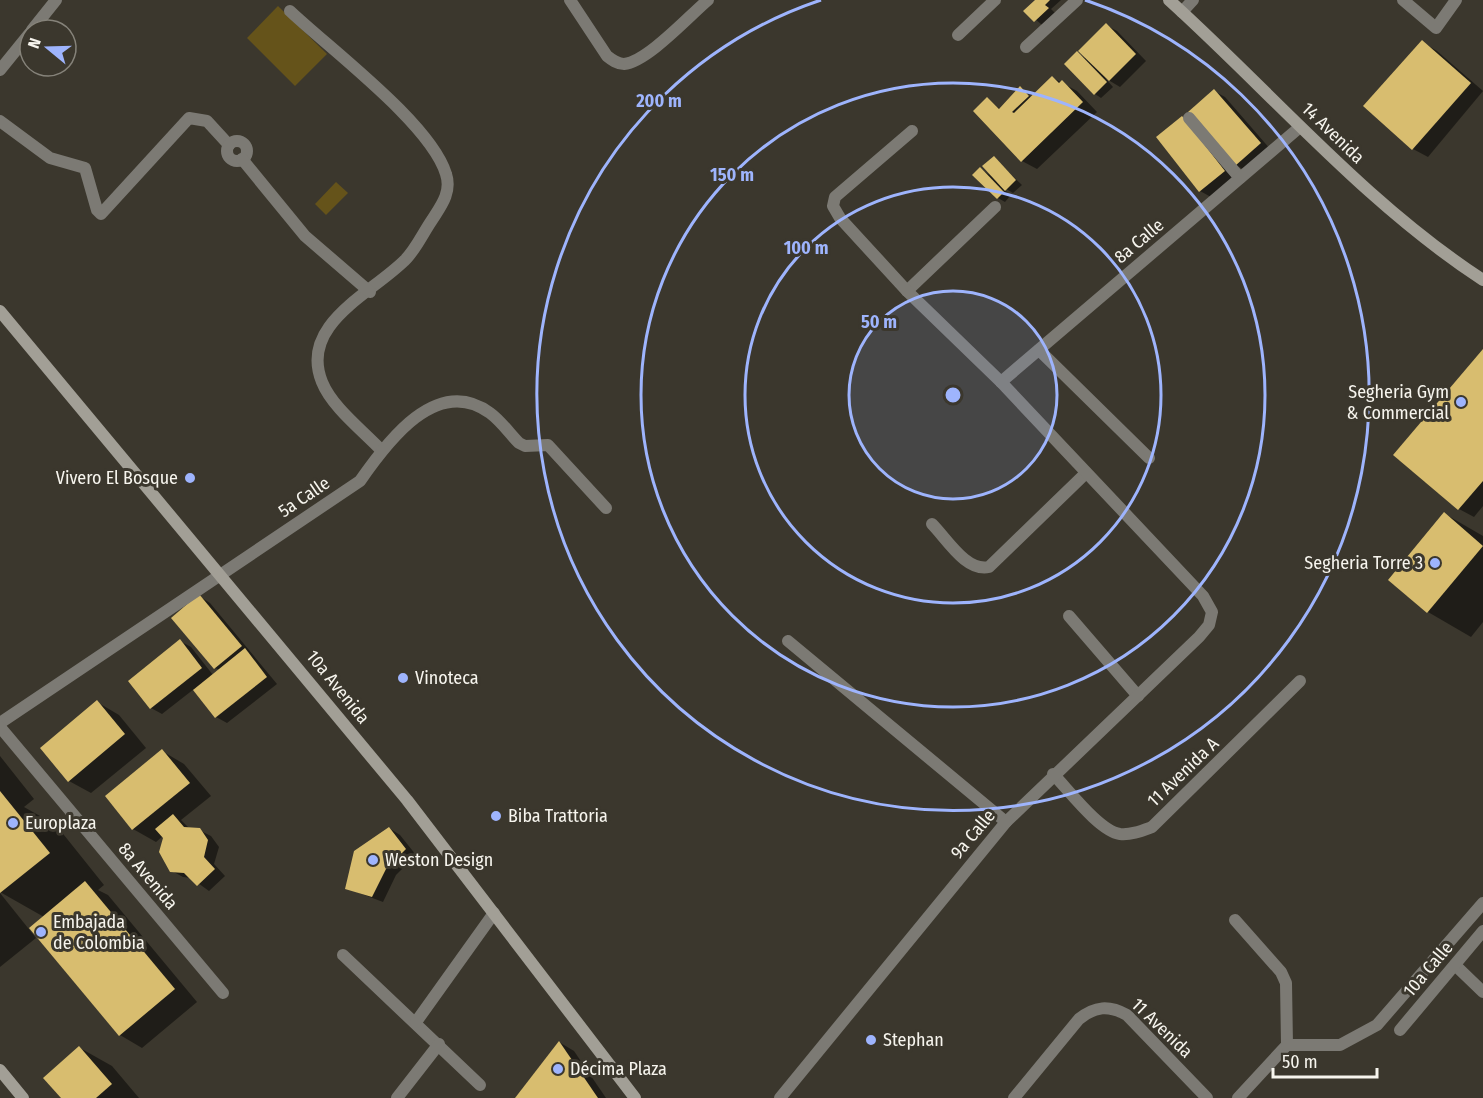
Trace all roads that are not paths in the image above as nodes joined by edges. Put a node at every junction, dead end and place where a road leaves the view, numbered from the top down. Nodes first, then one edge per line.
1 (56, 0) edge
2 (570, 0) edge
3 (708, 0) edge
4 (995, 0) edge
5 (1077, 0) edge
6 (1169, 0) edge
7 (1193, 0) edge
8 (1403, 0) edge
9 (1456, 0) edge
10 (290, 11) dead end
11 (1182, 12) junction
12 (41, 18) edge
13 (958, 35) dead end
14 (18, 47) edge
15 (1026, 47) dead end
16 (0, 70) edge
17 (1189, 118) dead end
18 (0, 121) edge
19 (1300, 127) junction
20 (912, 131) dead end
21 (1240, 178) junction
22 (995, 207) dead end
23 (1483, 280) edge
24 (907, 291) junction
25 (370, 292) junction
26 (0, 311) edge
27 (1039, 350) junction
28 (1001, 382) junction
29 (381, 450) junction
30 (1149, 458) dead end
31 (1086, 473) junction
32 (606, 508) dead end
33 (933, 524) dead end
34 (222, 575) junction
35 (1069, 616) dead end
36 (788, 641) dead end
37 (1300, 681) dead end
38 (1138, 696) junction
39 (0, 723) edge
40 (0, 727) edge
41 (1053, 774) junction
42 (1006, 822) junction
43 (1483, 903) edge
44 (494, 913) junction
45 (1235, 920) dead end
46 (1483, 931) edge
47 (343, 955) dead end
48 (1455, 965) junction
49 (1483, 992) edge
50 (223, 993) dead end
51 (416, 1022) junction
52 (1400, 1030) dead end
53 (439, 1044) junction
54 (1287, 1045) junction
55 (0, 1070) edge
56 (480, 1085) dead end
57 (23, 1098) edge
58 (397, 1098) edge
59 (635, 1098) edge
60 (780, 1098) edge
61 (1014, 1098) edge
62 (1207, 1098) edge
63 (1238, 1098) edge

1 - 12 street
2 - 3 street
4 - 13 street
5 - 15 street
6 - 11 street, 14 Avenida
7 - 11 street
8 - 9 street
10 - 25 street
11 - 19 street, 14 Avenida
14 - 16 street
17 - 21 street
18 - 25 street
19 - 21 street, 8a Calle
19 - 23 street, 14 Avenida
20 - 24 street
21 - 27 street, 8a Calle
22 - 24 street
24 - 28 street
25 - 29 street
26 - 34 street, 10a Avenida
27 - 28 street, 8a Calle
27 - 30 street
28 - 31 street
29 - 32 street, 5a Calle
29 - 34 street, 5a Calle
31 - 33 street
31 - 38 street, 9a Calle
34 - 39 street, 5a Calle
34 - 44 street, 10a Avenida
35 - 38 street
36 - 42 street
37 - 41 street, 11 Avenida A
38 - 41 street, 9a Calle
40 - 50 street, 8a Avenida
41 - 42 street, 9a Calle
42 - 60 street, 9a Calle
43 - 54 street
44 - 51 street
44 - 59 street, 10a Avenida
45 - 54 street
46 - 48 street, 10a Calle
47 - 51 street
48 - 49 street
48 - 52 street, 10a Calle
51 - 53 street
53 - 56 street
53 - 58 street
54 - 63 street
55 - 57 street
61 - 62 street, 11 Avenida

